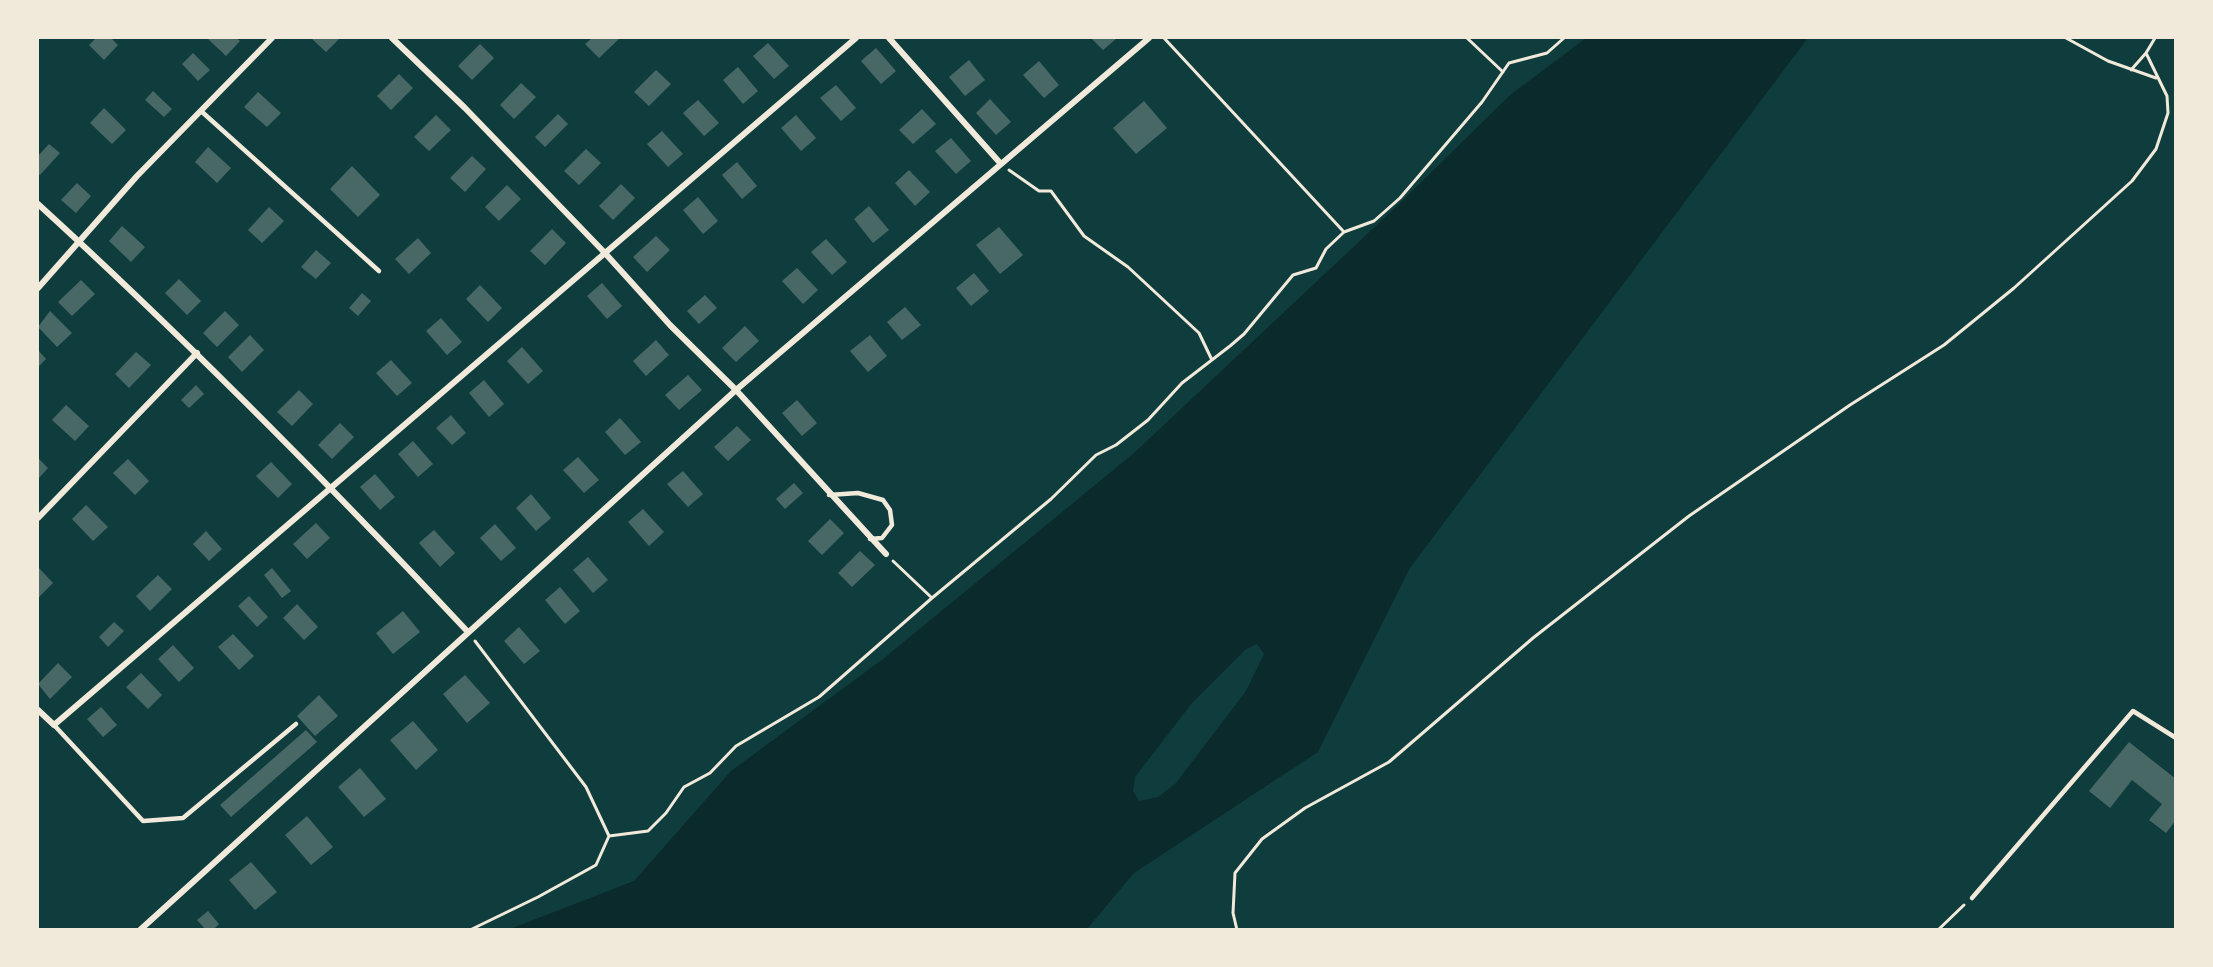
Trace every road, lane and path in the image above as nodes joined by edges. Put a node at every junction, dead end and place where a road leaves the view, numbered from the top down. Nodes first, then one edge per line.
1 (272, 38) edge
2 (392, 38) edge
3 (856, 38) edge
4 (889, 38) edge
5 (1149, 38) edge
6 (1164, 38) edge
7 (1467, 38) edge
8 (1564, 38) edge
9 (2066, 38) edge
10 (2155, 38) edge
11 (2146, 53) junction
12 (2131, 70) junction
13 (1503, 72) junction
14 (2156, 78) junction
15 (201, 111) junction
16 (1001, 164) junction
17 (38, 204) edge
18 (1344, 232) junction
19 (78, 241) junction
20 (604, 252) junction
21 (379, 271) dead end
22 (38, 288) edge
23 (197, 353) junction
24 (1212, 358) junction
25 (736, 390) junction
26 (332, 487) junction
27 (829, 495) junction
28 (38, 518) edge
29 (870, 539) junction
30 (886, 554) joint
31 (932, 598) junction
32 (467, 631) junction
33 (38, 710) edge
34 (296, 724) dead end
35 (54, 725) junction
36 (2175, 738) edge
37 (609, 836) junction
38 (1972, 898) joint
39 (140, 930) edge
40 (470, 930) edge
41 (1237, 930) edge
42 (1938, 930) edge

1 - 15 street
2 - 20 street
3 - 20 street
4 - 16 street
5 - 16 street
6 - 18 path
7 - 13 path
8 - 13 path
9 - 12 path
10 - 11 path
11 - 12 path
11 - 14 path
12 - 14 path
13 - 18 path
14 - 41 path
15 - 19 street
15 - 21 lane
16 - 24 path
16 - 25 street
17 - 19 street
18 - 24 path
19 - 22 street
19 - 23 street
20 - 25 street
20 - 26 street
23 - 26 street
23 - 28 street
24 - 31 path
25 - 27 street
25 - 32 street
26 - 32 street
26 - 35 street
27 - 29 street
27 - 29 lane
29 - 30 street
30 - 31 path
31 - 37 path
32 - 37 path
32 - 39 street
33 - 35 street
34 - 35 lane
36 - 38 lane
37 - 40 path
38 - 42 path

